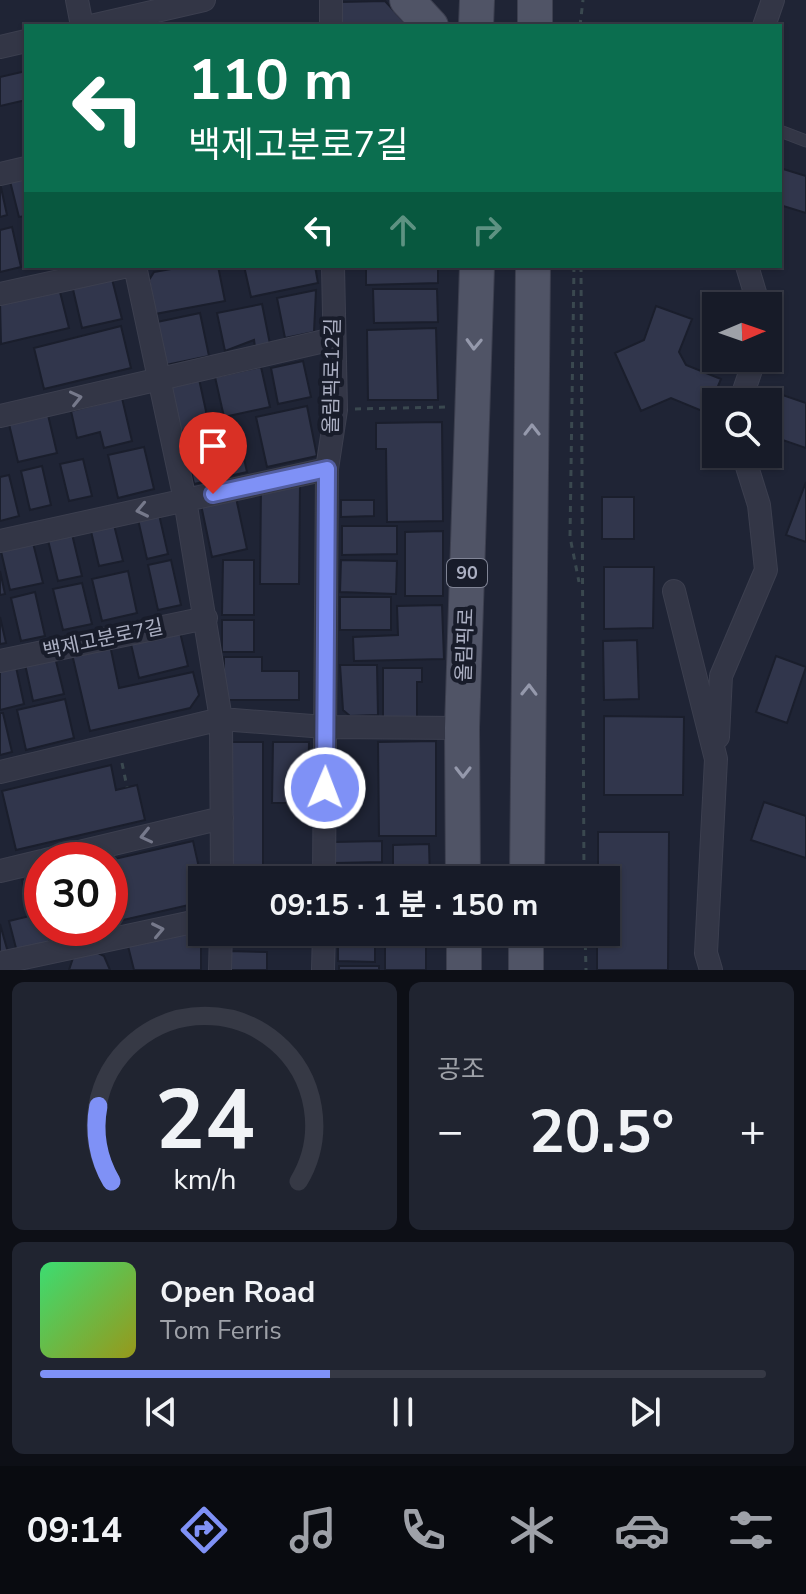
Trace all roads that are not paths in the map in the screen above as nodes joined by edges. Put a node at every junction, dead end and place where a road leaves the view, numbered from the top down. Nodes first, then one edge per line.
1 (77, 0) edge
2 (204, 0) edge
3 (331, 0) edge
4 (407, 0) edge
5 (477, 0) edge
6 (535, 0) edge
7 (773, 0) edge
8 (82, 24) edge
9 (100, 24) edge
10 (331, 24) edge
11 (429, 24) edge
12 (476, 24) edge
13 (535, 24) edge
14 (765, 24) edge
15 (24, 41) edge
16 (0, 47) edge
17 (782, 132) edge
18 (806, 141) edge
19 (24, 168) edge
20 (0, 174) edge
21 (119, 268) edge
22 (135, 268) edge
23 (333, 268) edge
24 (477, 268) edge
25 (533, 268) edge
26 (748, 268) edge
27 (755, 292) edge
28 (0, 294) edge
29 (333, 339) junction
30 (159, 378) junction
31 (0, 416) edge
32 (747, 468) edge
33 (327, 469) junction
34 (185, 500) junction
35 (0, 541) edge
36 (674, 591) dead end
37 (206, 618) junction
38 (0, 661) edge
39 (221, 719) junction
40 (325, 727) junction
41 (462, 728) junction
42 (716, 759) junction
43 (0, 772) edge
44 (222, 818) junction
45 (120, 842) edge
46 (24, 865) edge
47 (222, 866) edge
48 (324, 866) edge
49 (463, 866) edge
50 (527, 866) edge
51 (0, 871) edge
52 (188, 923) edge
53 (221, 946) edge
54 (324, 946) edge
55 (464, 946) edge
56 (526, 946) edge
57 (0, 963) edge
58 (220, 970) edge
59 (323, 970) edge
60 (464, 970) edge
61 (526, 970) edge
62 (711, 970) edge

1 - 8 street
2 - 9 street
3 - 10 street
4 - 11 main road
5 - 12 main road
6 - 13 main road
7 - 14 street
15 - 16 street
17 - 18 lane
19 - 20 street
21 - 28 street
22 - 30 street
23 - 29 street, 올림픽로12길
24 -> 41 main road, 올림픽로 / 90
50 -> 25 main road
26 - 27 street
29 - 30 street
29 - 33 street, 올림픽로12길
31 -> 30 street
30 - 34 street
32 - 42 street
33 - 34 street
33 - 40 street, 올림픽로12길
34 -> 35 street
34 - 37 street
36 - 42 street
37 - 38 street, 백제고분로7길
37 - 39 street
39 - 40 street
39 - 43 street
39 - 44 street
40 - 41 street
40 - 48 street, 올림픽로12길
41 -> 49 main road, 올림픽로 / 90
42 - 62 street
44 -> 45 street
44 - 47 street
46 - 51 street
57 -> 52 street
53 - 58 street
54 - 59 street
55 - 60 main road
56 - 61 main road

